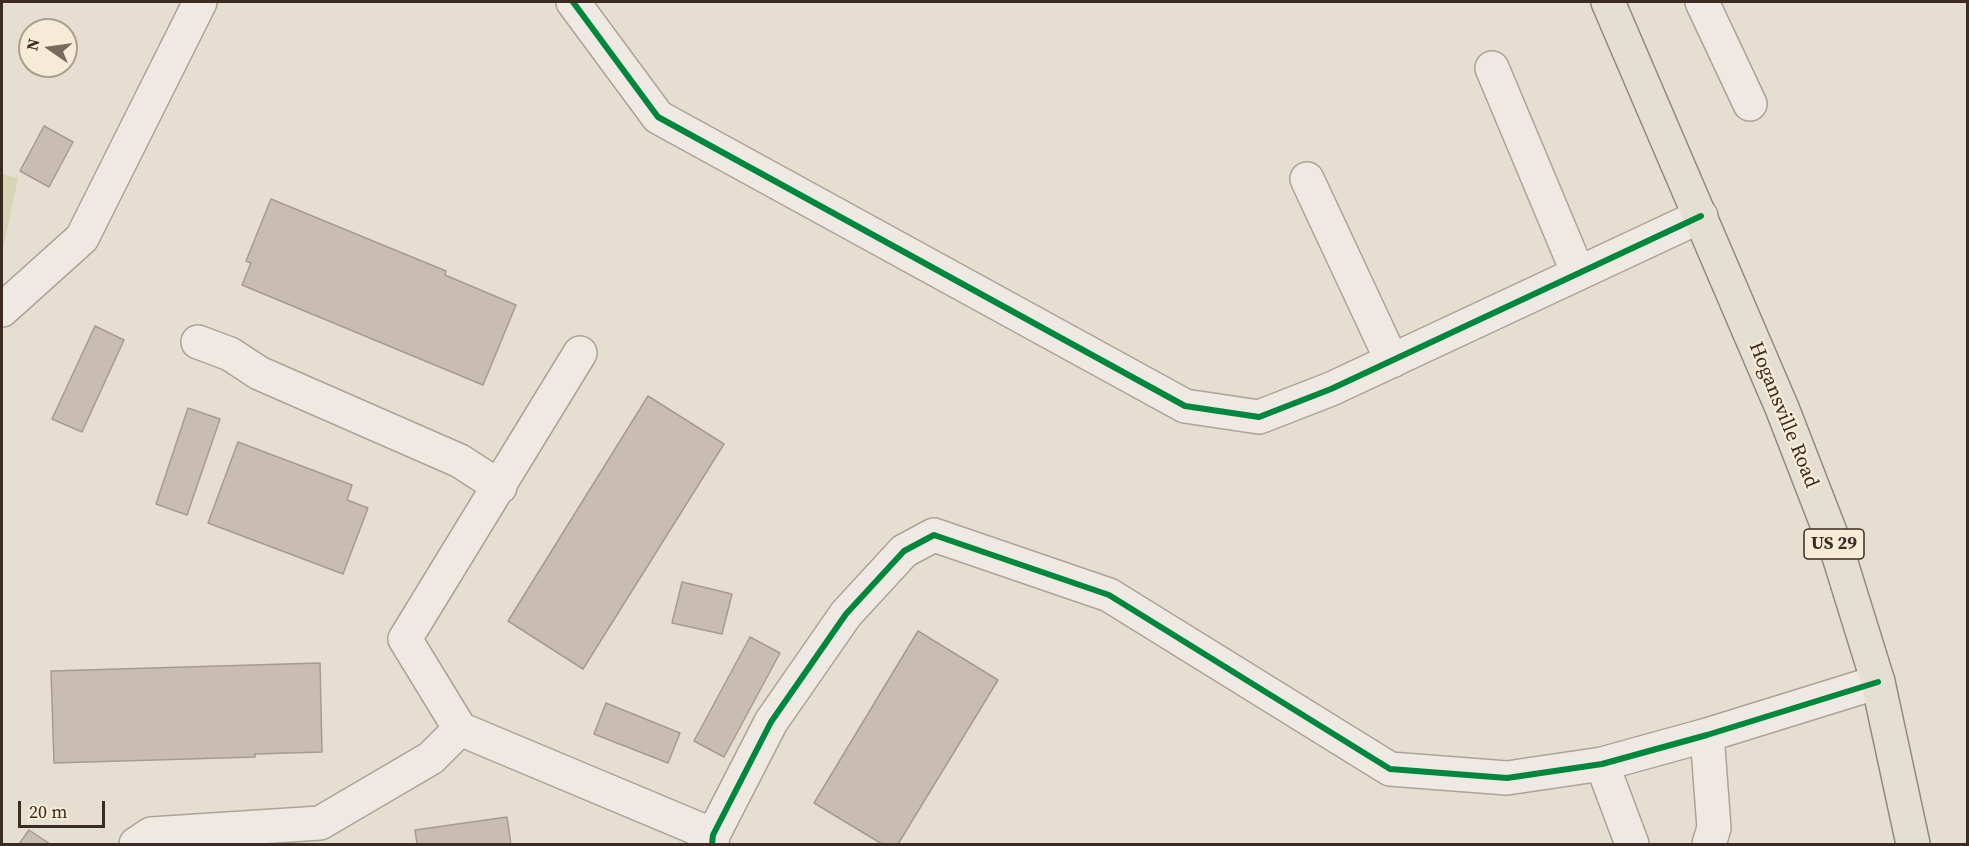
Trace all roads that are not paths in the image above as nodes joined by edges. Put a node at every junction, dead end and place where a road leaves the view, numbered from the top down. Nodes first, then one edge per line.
1 (200, 2) edge
2 (573, 2) edge
3 (1608, 2) edge
4 (1702, 2) edge
5 (1492, 68) dead end
6 (1750, 104) dead end
7 (1307, 179) dead end
8 (1701, 216) junction
9 (1578, 273) junction
10 (2, 310) edge
11 (198, 342) dead end
12 (580, 353) dead end
13 (1392, 361) junction
14 (500, 487) junction
15 (1878, 682) junction
16 (460, 729) junction
17 (1707, 735) junction
18 (1602, 764) junction
19 (321, 834) edge
20 (713, 840) edge
21 (136, 844) edge
22 (1632, 844) edge
23 (1709, 844) edge
24 (1913, 844) edge

1 - 10 street
2 - 13 street
3 - 8 main road, Hogansville Road / US 29
4 - 6 street
5 - 9 street
7 - 13 street
8 - 9 street
8 - 15 main road, Hogansville Road / US 29
9 - 13 street
11 - 14 street
12 - 14 street
14 - 16 street
15 - 17 street
15 - 24 main road, Hogansville Road / US 29
16 - 19 street
16 - 20 street
17 - 18 street
17 - 23 street
18 - 20 street
18 - 22 street
19 - 21 street

